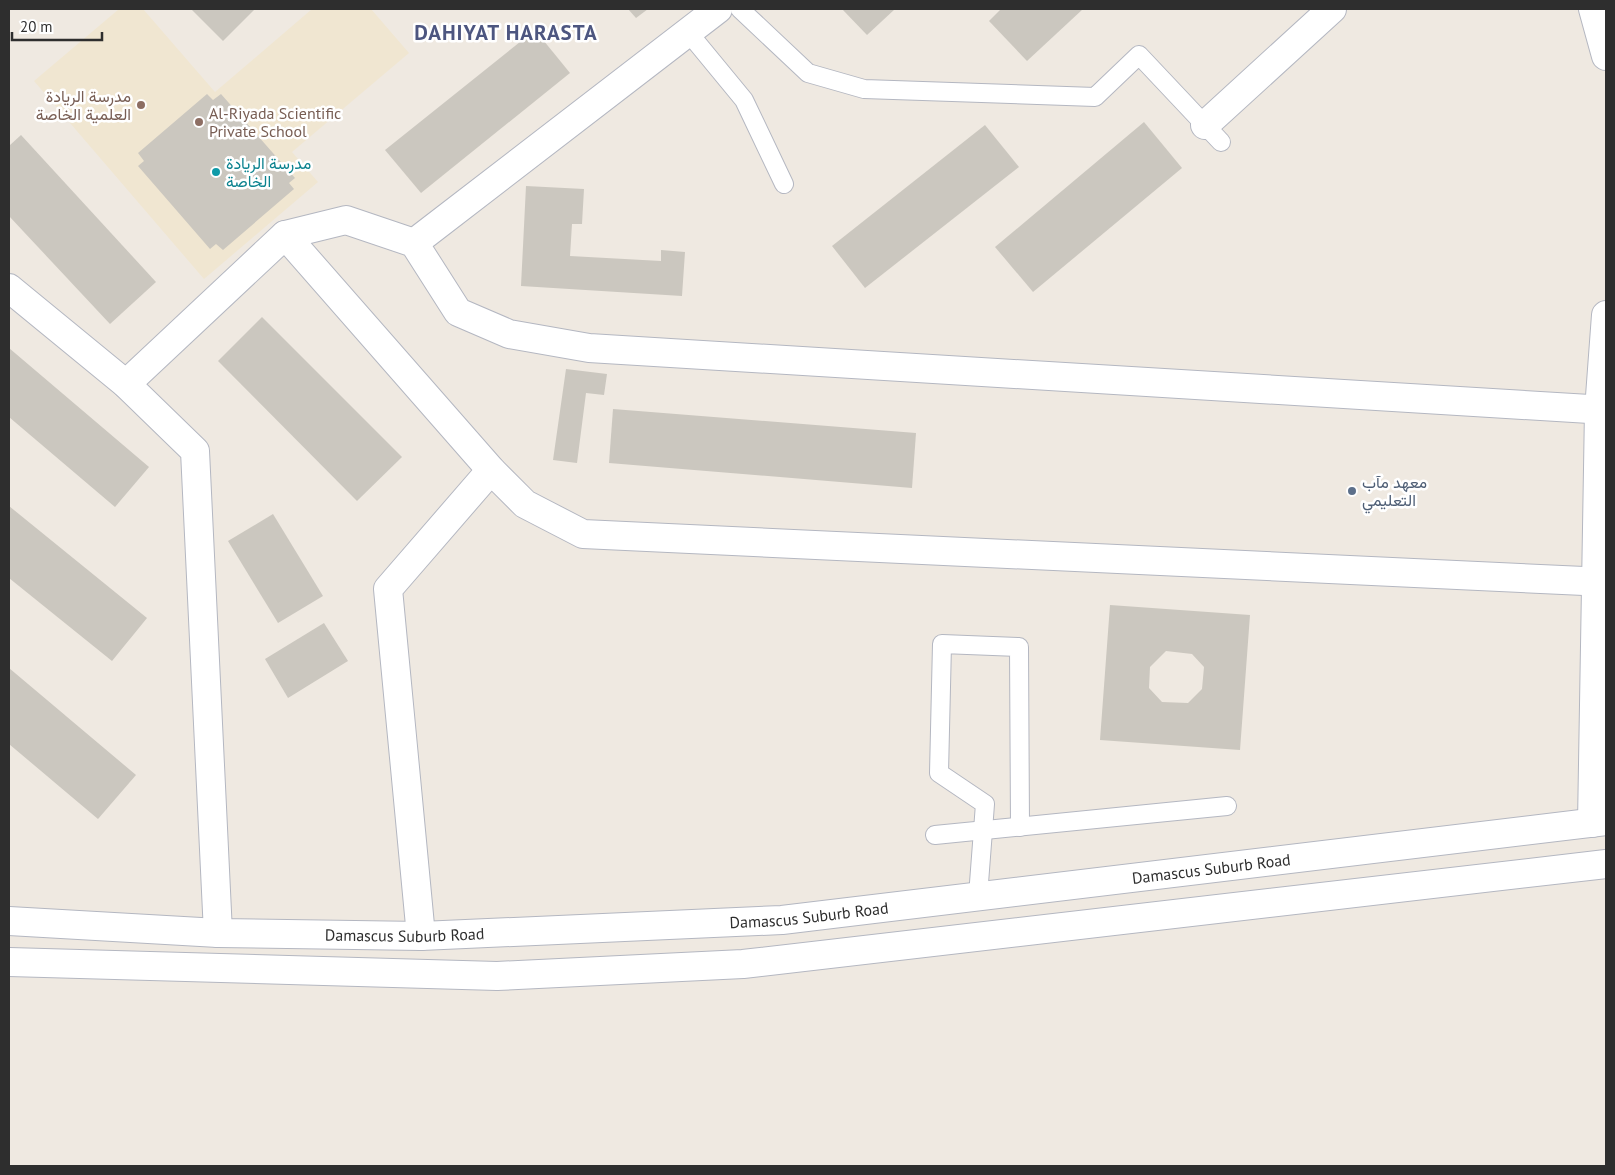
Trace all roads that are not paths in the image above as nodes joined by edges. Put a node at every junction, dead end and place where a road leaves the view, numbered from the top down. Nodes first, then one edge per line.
1 (718, 9) edge
2 (740, 9) edge
3 (1332, 9) edge
4 (1593, 9) edge
5 (688, 32) junction
6 (1606, 56) edge
7 (1213, 133) joint
8 (784, 184) dead end
9 (285, 235) junction
10 (414, 243) junction
11 (9, 288) edge
12 (1606, 315) edge
13 (126, 384) junction
14 (1603, 410) edge
15 (491, 470) junction
16 (1601, 582) edge
17 (1227, 806) dead end
18 (1599, 822) edge
19 (1020, 827) junction
20 (984, 831) junction
21 (935, 836) dead end
22 (1606, 864) edge
23 (978, 896) junction
24 (9, 921) edge
25 (218, 932) junction
26 (421, 936) junction
27 (9, 962) edge

1 - 5 street
2 - 7 lane
3 - 7 street
4 - 6 street
5 - 8 lane
5 - 10 street
9 - 10 street
9 - 13 street
9 - 15 street
10 - 14 street
11 - 13 street
12 - 14 street
13 - 25 street
14 - 16 street
15 - 16 street
15 - 26 street
16 - 18 street
17 - 19 lane
18 - 23 street, Damascus Suburb Road
19 - 20 lane
19 - 20 lane
20 - 21 lane
20 - 23 lane
22 - 27 street
23 - 26 street, Damascus Suburb Road
24 - 25 street, Damascus Suburb Road
25 - 26 street, Damascus Suburb Road

